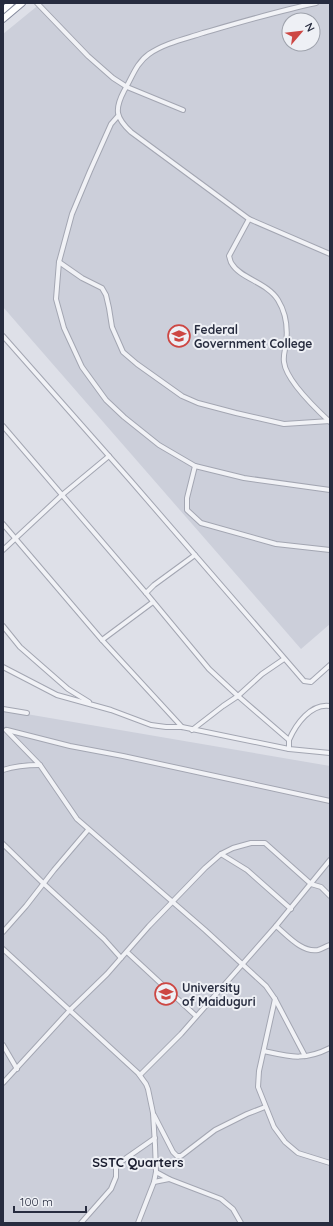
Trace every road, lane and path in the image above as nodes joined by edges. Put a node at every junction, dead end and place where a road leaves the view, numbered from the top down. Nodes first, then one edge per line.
1 (11, 3) edge
2 (22, 3) edge
3 (37, 3) edge
4 (316, 3) edge
5 (3, 10) edge
6 (3, 19) edge
7 (127, 87) junction
8 (183, 110) dead end
9 (118, 116) junction
10 (249, 218) junction
11 (330, 254) edge
12 (59, 262) junction
13 (3, 336) edge
14 (330, 422) edge
15 (3, 426) edge
16 (109, 456) junction
17 (195, 466) junction
18 (330, 490) edge
19 (62, 495) junction
20 (3, 524) edge
21 (16, 538) junction
22 (3, 550) edge
23 (330, 550) edge
24 (195, 555) junction
25 (146, 593) junction
26 (154, 602) junction
27 (3, 626) edge
28 (102, 640) junction
29 (284, 659) junction
30 (330, 665) edge
31 (3, 667) edge
32 (238, 696) junction
33 (94, 705) junction
34 (330, 706) edge
35 (3, 709) edge
36 (28, 713) dead end
37 (182, 727) junction
38 (4, 730) edge
39 (192, 730) junction
40 (289, 740) junction
41 (289, 750) junction
42 (330, 753) edge
43 (40, 765) junction
44 (3, 770) edge
45 (330, 801) edge
46 (88, 830) junction
47 (3, 844) edge
48 (221, 854) junction
49 (330, 860) edge
50 (43, 883) junction
51 (312, 884) junction
52 (330, 896) edge
53 (172, 902) junction
54 (291, 910) junction
55 (276, 926) junction
56 (3, 932) edge
57 (330, 945) edge
58 (3, 949) edge
59 (127, 952) junction
60 (121, 958) junction
61 (242, 964) junction
62 (275, 999) junction
63 (70, 1010) junction
64 (196, 1016) junction
65 (3, 1045) edge
66 (330, 1048) edge
67 (264, 1051) junction
68 (305, 1056) junction
69 (17, 1069) junction
70 (140, 1075) junction
71 (3, 1083) edge
72 (265, 1107) junction
73 (153, 1113) junction
74 (155, 1138) junction
75 (330, 1163) edge
76 (156, 1172) junction
77 (169, 1179) junction
78 (154, 1182) junction
79 (81, 1223) edge
80 (138, 1223) edge
81 (241, 1223) edge

1 - 5 highway
2 - 6 highway
3 - 7 street
4 - 7 street
7 - 8 street
7 - 9 street
9 - 10 street
9 - 12 street
10 - 11 street
10 - 14 street
12 - 14 street
12 - 17 street
13 - 16 street
15 - 19 street
16 - 19 street
16 - 24 street
17 - 18 street
17 - 23 street
19 - 21 street
19 - 25 street
20 - 21 street
21 - 22 street
21 - 28 street
24 - 25 street
24 - 29 street
25 - 26 street
26 - 28 street
26 - 32 street
27 - 33 street
28 - 37 street
29 - 30 street
29 - 32 street
31 - 33 street
32 - 39 street
32 - 40 street
33 - 37 street
34 - 40 street
35 - 36 street
37 - 39 street
38 - 43 street
38 - 45 street
39 - 41 street
40 - 41 street
41 - 42 street
43 - 44 street
43 - 46 street
46 - 50 street
46 - 53 street
47 - 50 street
48 - 51 street
48 - 53 street
48 - 54 street
49 - 51 street
50 - 56 street
50 - 60 street
51 - 52 street
51 - 54 street
53 - 59 street
53 - 61 street
54 - 55 street
55 - 57 street
55 - 61 street
58 - 63 street
59 - 60 street
59 - 64 street
60 - 63 street
61 - 62 street
61 - 64 street
62 - 67 street
62 - 68 street
63 - 69 street
63 - 70 street
64 - 70 street
65 - 69 street
66 - 68 street
67 - 68 street
67 - 72 street
69 - 71 street
70 - 73 street
72 - 73 street
72 - 75 street
73 - 74 street
74 - 76 street
74 - 79 street
76 - 77 street
76 - 78 street
77 - 78 street
77 - 81 street
78 - 80 street

